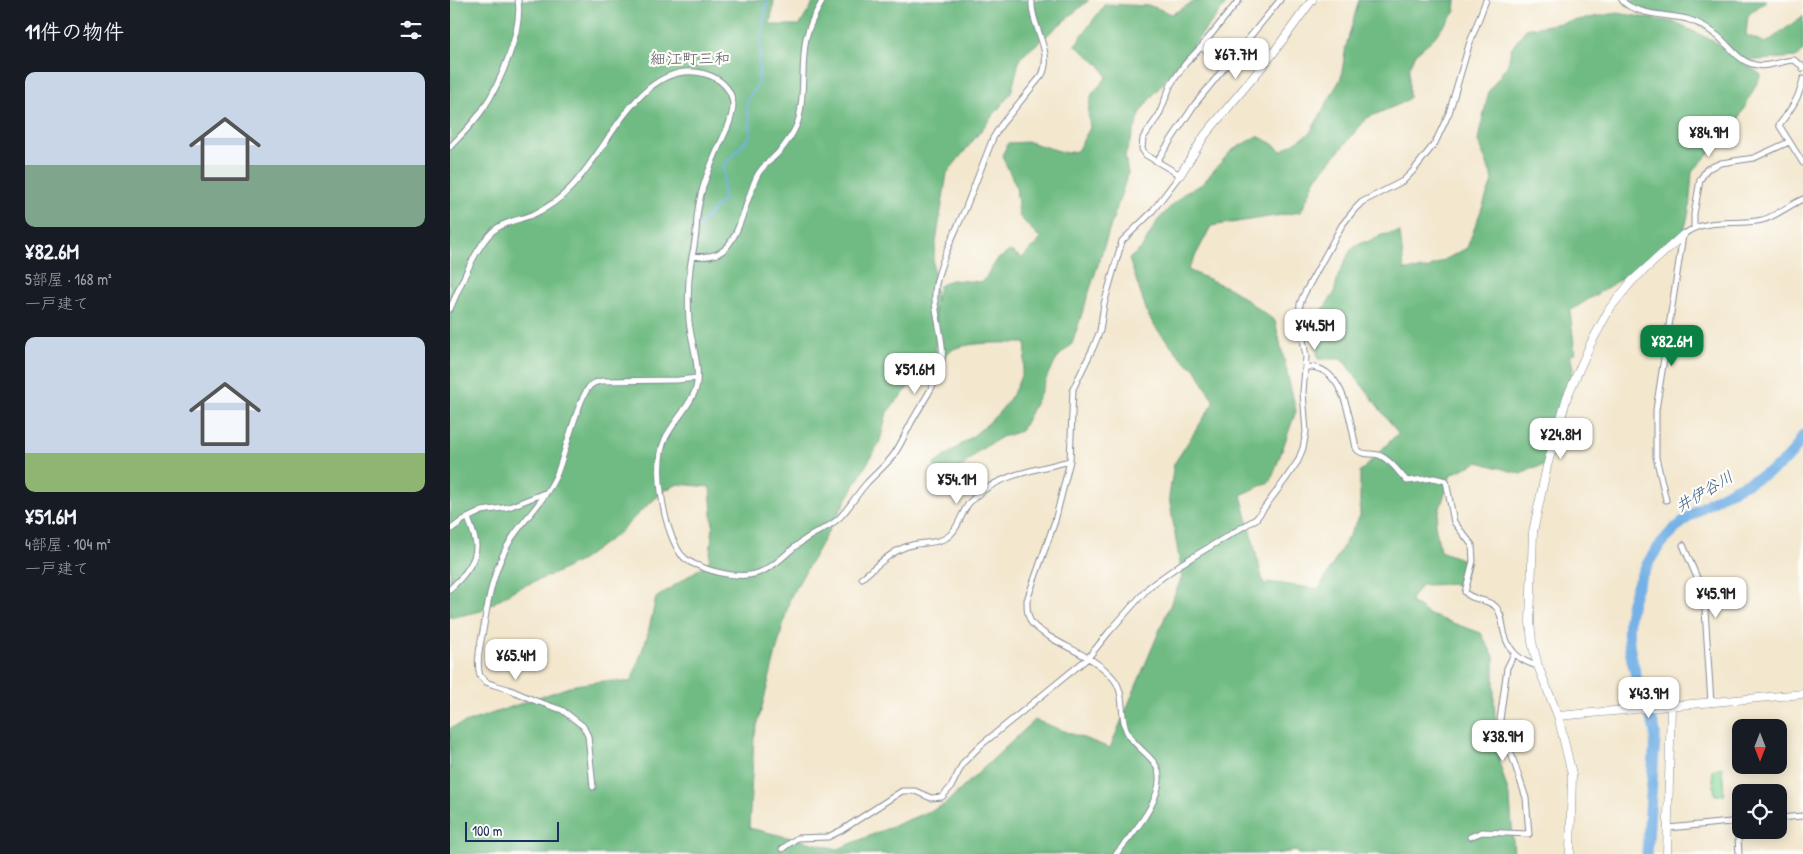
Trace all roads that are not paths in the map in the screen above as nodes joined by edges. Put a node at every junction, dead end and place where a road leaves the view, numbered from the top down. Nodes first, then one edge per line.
1 (518, 0) edge
2 (823, 0) edge
3 (1032, 0) edge
4 (1239, 0) edge
5 (1280, 0) edge
6 (1312, 0) edge
7 (1486, 0) edge
8 (1622, 0) edge
9 (1201, 47) junction
10 (1226, 66) junction
11 (1803, 69) edge
12 (1803, 79) edge
13 (1789, 142) junction
14 (450, 147) edge
15 (1157, 161) junction
16 (1803, 163) edge
17 (1180, 175) junction
18 (1803, 199) edge
19 (1694, 228) junction
20 (1683, 235) junction
21 (692, 256) junction
22 (450, 309) edge
23 (1306, 367) junction
24 (697, 378) junction
25 (1070, 462) junction
26 (548, 492) junction
27 (1666, 500) dead end
28 (468, 518) junction
29 (450, 530) edge
30 (1683, 545) dead end
31 (862, 578) dead end
32 (450, 589) edge
33 (1514, 654) junction
34 (1088, 658) junction
35 (1538, 666) junction
36 (1803, 694) edge
37 (1711, 703) junction
38 (1667, 707) junction
39 (1558, 716) junction
40 (593, 788) dead end
41 (1803, 816) edge
42 (1787, 817) edge
43 (1732, 822) edge
44 (1668, 828) junction
45 (1470, 837) dead end
46 (1739, 839) edge
47 (782, 849) dead end
48 (1116, 854) edge
49 (1570, 854) edge
50 (1667, 854) edge
51 (1739, 854) edge

1 - 14 street
2 - 21 street
3 - 24 street
4 - 9 street
5 - 10 street
6 - 17 street
7 - 23 street
8 - 11 street
9 - 10 street
9 - 15 street
10 - 15 street
12 - 13 street
13 - 16 street
13 - 19 street
15 - 17 street
17 - 25 street
18 - 19 street
19 - 20 street
20 - 27 street
20 - 35 street
21 - 22 street
21 - 24 street
23 - 33 street
23 - 34 street
24 - 26 street
25 - 31 street
25 - 34 street
26 - 28 street
26 - 40 street
28 - 29 street
28 - 32 street
30 - 37 street
33 - 35 street
33 - 45 street
34 - 47 street
34 - 48 street
35 - 39 street
36 - 37 street
37 - 38 street
38 - 39 street
38 - 44 street
39 - 49 street
41 - 42 street
43 - 44 street
44 - 50 street
46 - 51 street

